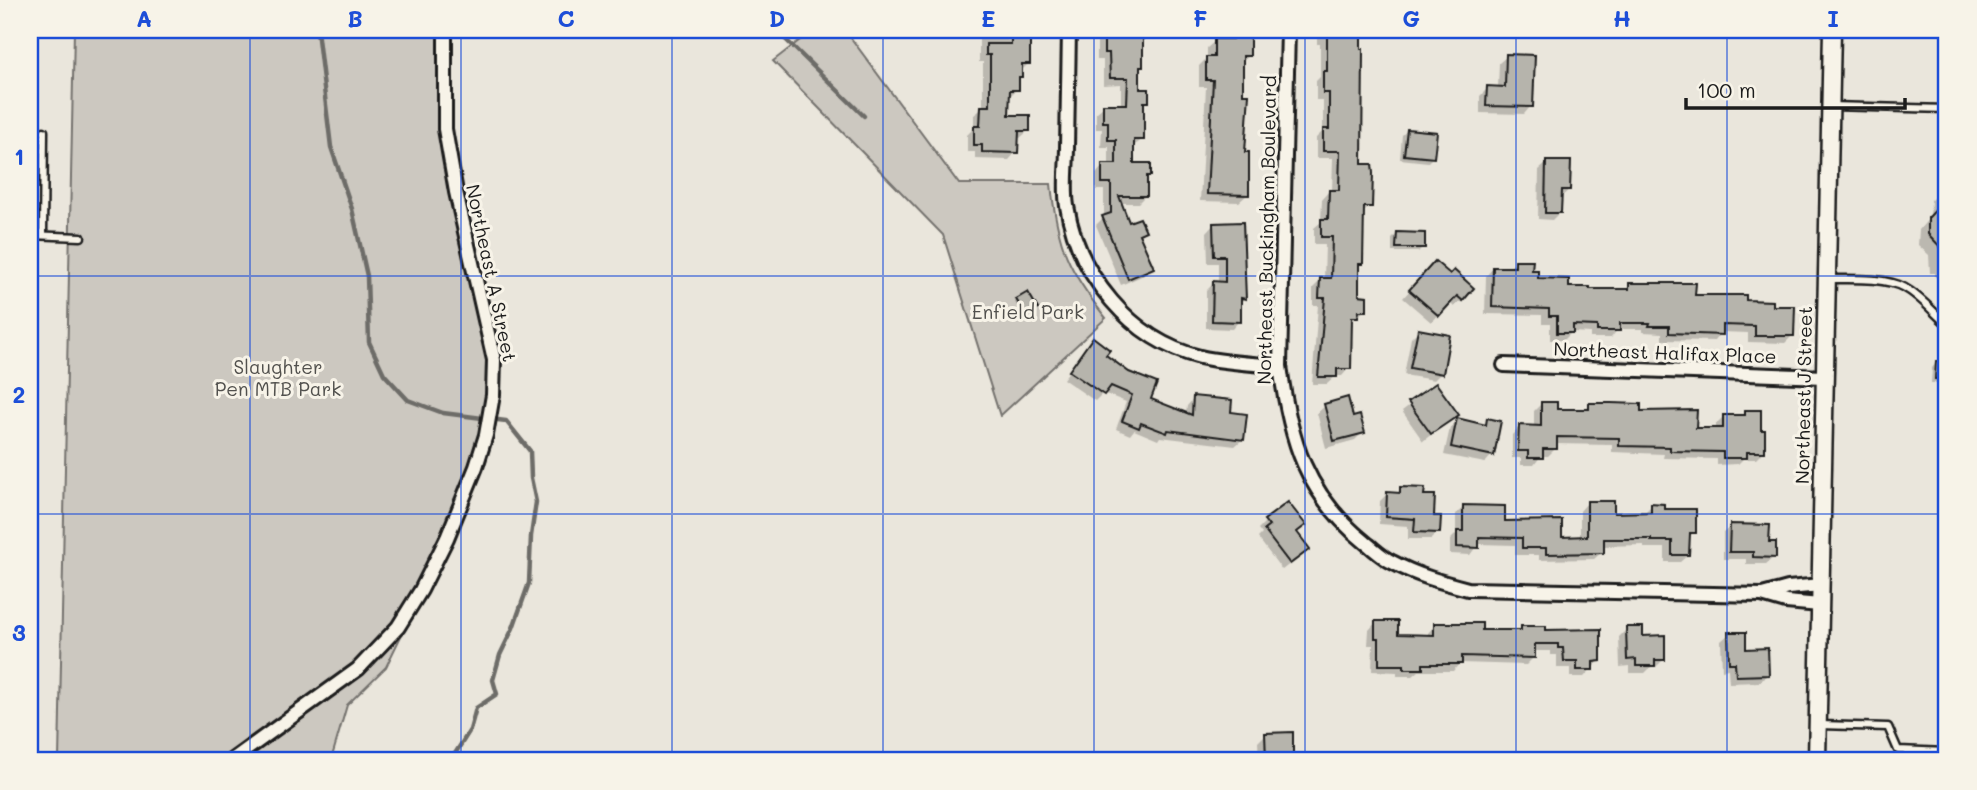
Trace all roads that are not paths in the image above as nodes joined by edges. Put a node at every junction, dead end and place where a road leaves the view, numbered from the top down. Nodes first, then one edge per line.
1 (445, 30) edge
2 (1069, 30) edge
3 (1288, 30) edge
4 (1832, 30) edge
5 (1830, 106) junction
6 (1947, 109) edge
7 (44, 131) dead end
8 (32, 235) edge
9 (43, 235) junction
10 (80, 237) dead end
11 (1827, 279) junction
12 (34, 304) dead end
13 (1947, 324) edge
14 (1504, 365) dead end
15 (1280, 366) junction
16 (1825, 377) junction
17 (1821, 585) junction
18 (1762, 595) junction
19 (1821, 605) junction
20 (1818, 725) junction
21 (1947, 752) edge
22 (232, 760) edge
23 (1817, 760) edge

1 - 22 street, Northeast A Street
2 - 15 street
3 - 15 street, Northeast Buckingham Boulevard
4 - 5 street, Northeast J Street
5 - 6 lane
5 - 11 street, Northeast J Street
7 - 9 lane
8 - 9 lane
8 - 12 lane
9 - 10 lane
11 - 13 lane
11 - 16 street, Northeast J Street
14 - 16 street, Northeast Halifax Place
15 - 18 street, Northeast Buckingham Boulevard
16 - 17 street, Northeast J Street
17 - 18 street, Northeast Buckingham Boulevard
17 - 19 street, Northeast J Street
18 - 19 street, Northeast Buckingham Boulevard
19 - 20 street, Northeast J Street
20 - 21 lane
20 - 23 street, Northeast J Street

